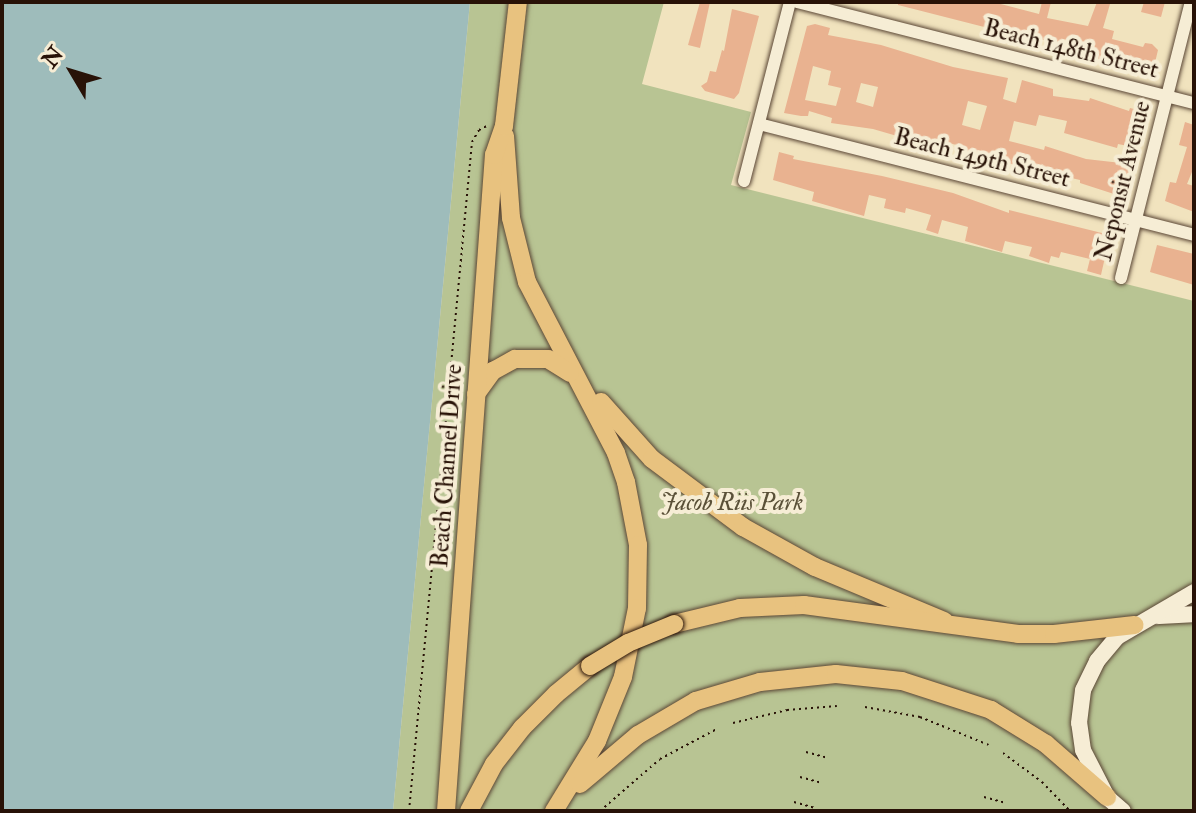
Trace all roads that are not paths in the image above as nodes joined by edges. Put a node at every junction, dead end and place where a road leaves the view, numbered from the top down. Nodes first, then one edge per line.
1 (518, 2) edge
2 (790, 2) edge
3 (797, 2) edge
4 (1191, 2) edge
5 (1167, 96) junction
6 (1194, 103) edge
7 (759, 124) junction
8 (504, 126) junction
9 (744, 181) dead end
10 (1136, 220) junction
11 (1194, 235) edge
12 (1121, 278) dead end
13 (576, 377) junction
14 (476, 394) junction
15 (1194, 592) edge
16 (1194, 614) edge
17 (1152, 617) junction
18 (944, 621) junction
19 (1134, 625) junction
20 (559, 805) edge
21 (1115, 805) edge
22 (446, 811) edge
23 (469, 811) edge

1 - 8 main road, Beach Channel Drive
2 - 7 street
3 - 5 street, Beach 148th Street
4 - 5 street, Neponsit Avenue
5 - 6 street, Beach 148th Street
5 - 10 street, Neponsit Avenue
7 - 9 street
7 - 10 street, Beach 149th Street
8 - 13 main road, Beach Channel Drive
8 - 14 main road, Beach Channel Drive
10 - 11 street, Beach 149th Street
10 - 12 street, Neponsit Avenue
13 - 14 main road
13 - 18 main road
13 - 20 main road, Beach Channel Drive
14 - 22 main road, Beach Channel Drive
15 - 17 street
16 - 17 street
17 - 19 street
18 - 19 main road
18 - 23 main road, bridge
19 - 21 street
20 - 21 main road

